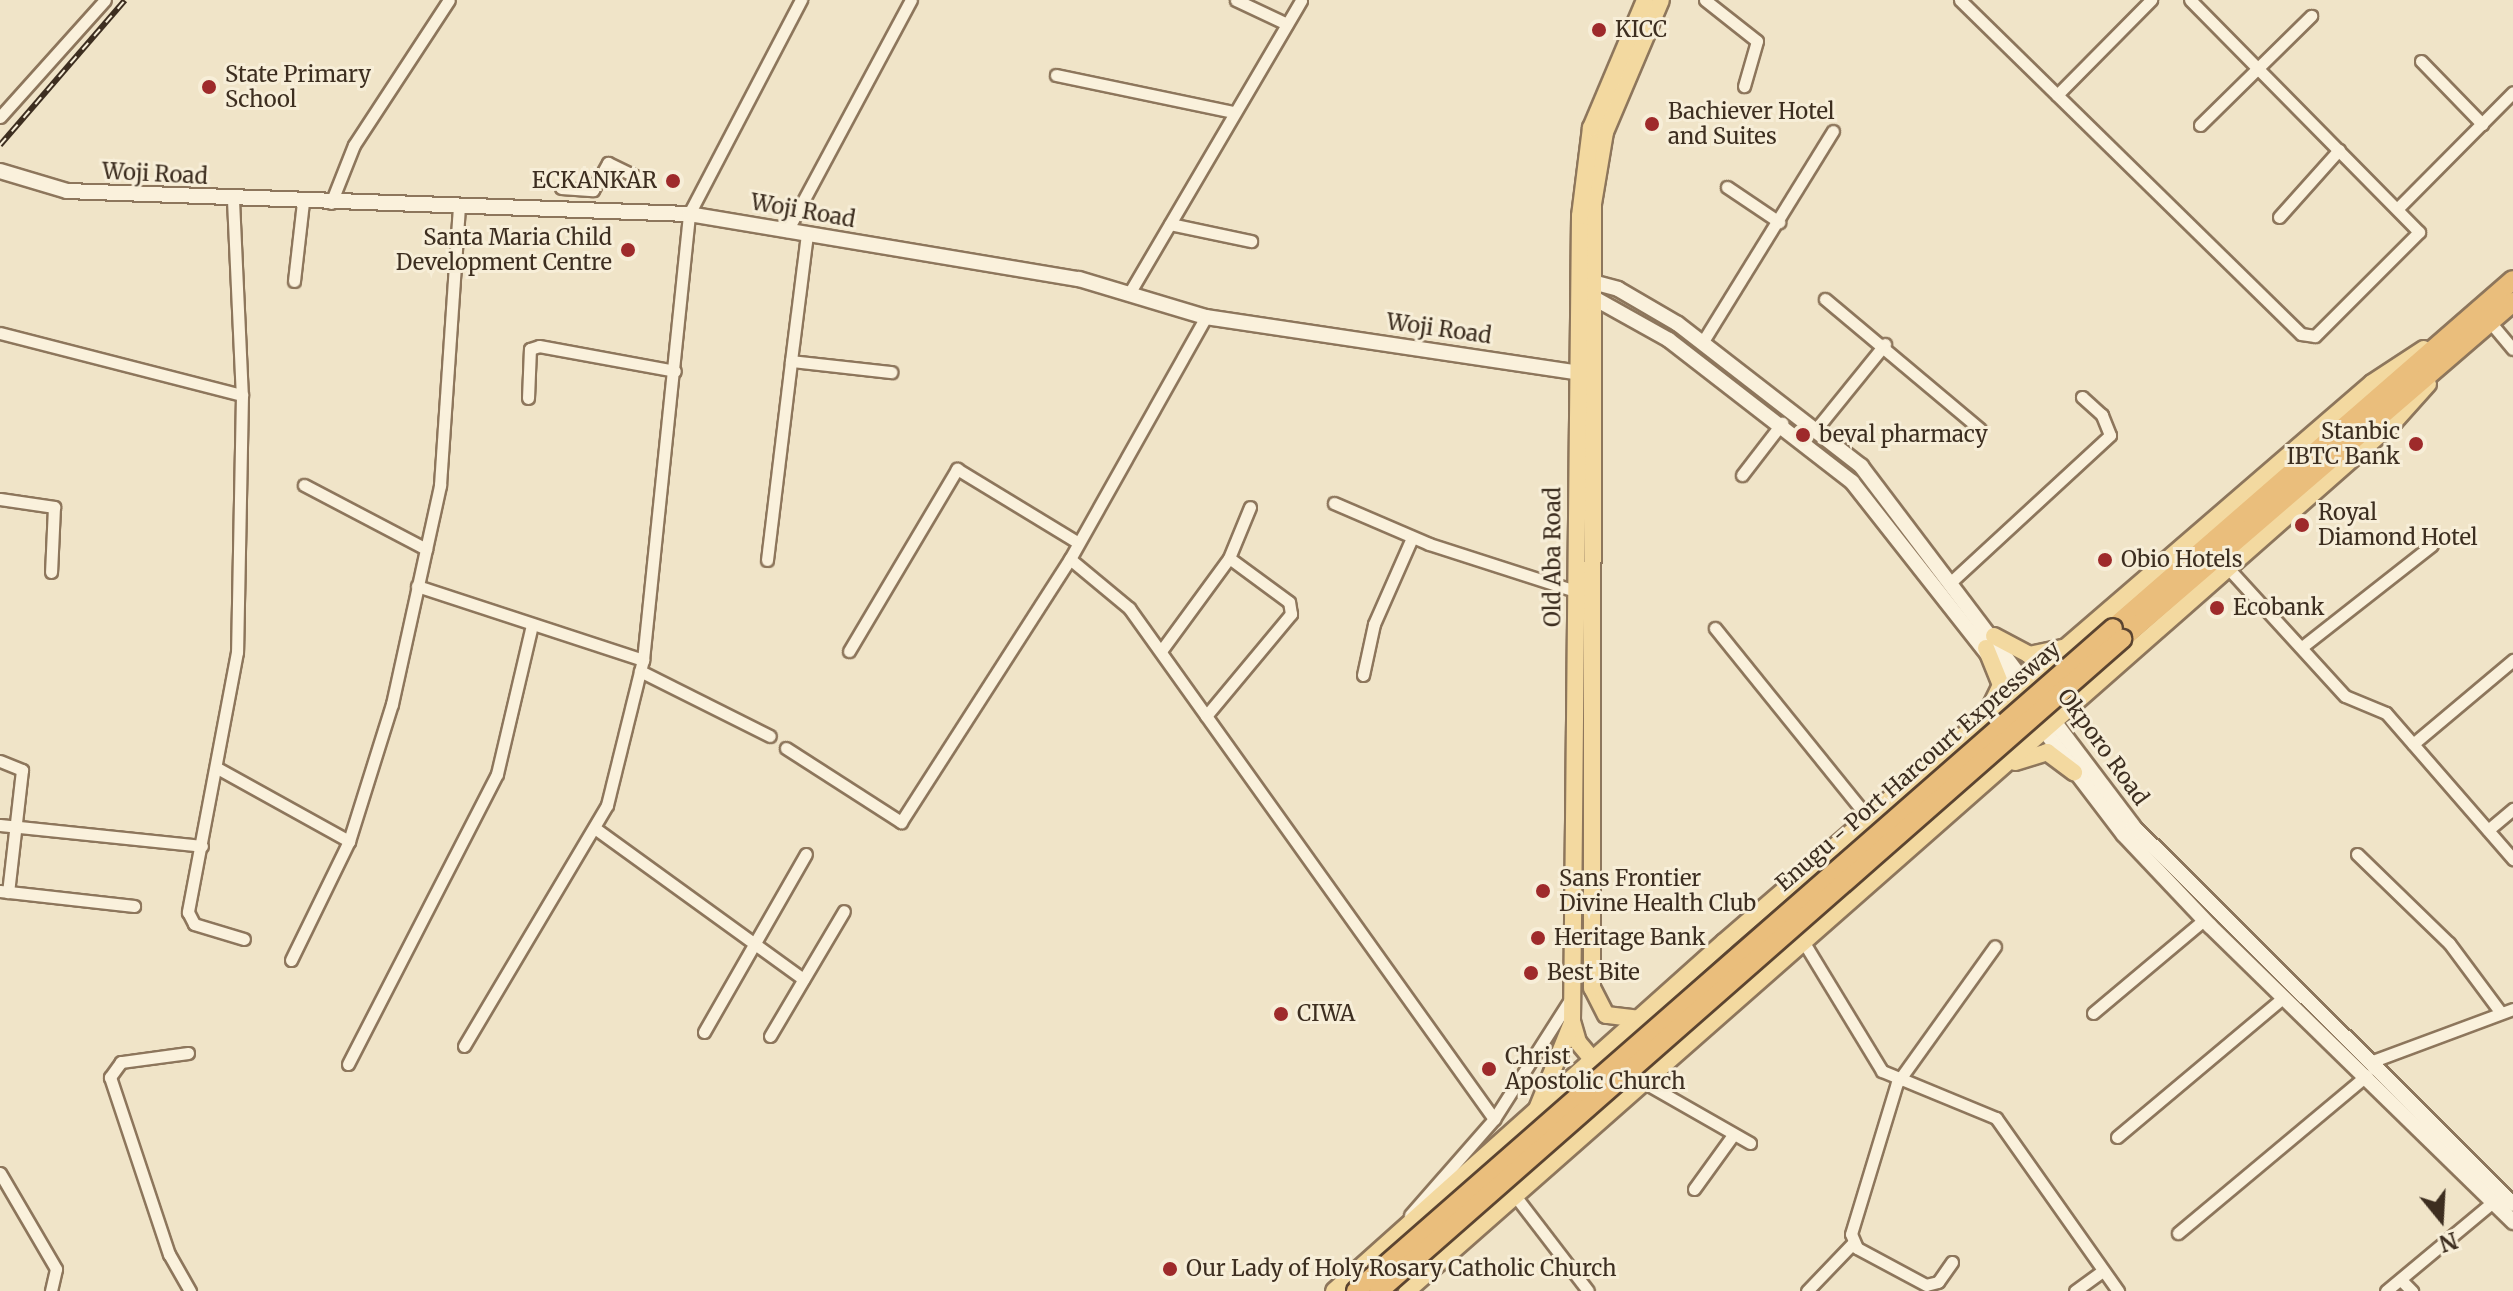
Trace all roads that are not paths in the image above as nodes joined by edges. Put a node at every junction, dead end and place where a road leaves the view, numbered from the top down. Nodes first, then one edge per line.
1 (105, 0) edge
2 (449, 0) edge
3 (801, 0) edge
4 (911, 0) edge
5 (1236, 0) edge
6 (1301, 0) edge
7 (1645, 0) edge
8 (1661, 0) edge
9 (1705, 0) edge
10 (2151, 0) edge
11 (2190, 0) edge
12 (1968, 3) edge
13 (2311, 16) dead end
14 (1287, 24) junction
15 (2421, 61) dead end
16 (2260, 67) junction
17 (1056, 75) dead end
18 (1744, 86) dead end
19 (2513, 92) edge
20 (2057, 95) junction
21 (1233, 112) junction
22 (0, 117) edge
23 (2482, 124) junction
24 (2200, 125) dead end
25 (1833, 131) dead end
26 (2339, 150) junction
27 (0, 171) edge
28 (637, 177) dead end
29 (1727, 187) dead end
30 (561, 188) dead end
31 (233, 200) junction
32 (303, 202) junction
33 (331, 203) junction
34 (459, 205) junction
35 (2398, 208) junction
36 (689, 214) junction
37 (2279, 217) dead end
38 (1779, 222) junction
39 (1170, 224) junction
40 (787, 231) junction
41 (807, 234) junction
42 (1251, 241) dead end
43 (2513, 280) edge
44 (294, 281) dead end
45 (1585, 287) junction
46 (1130, 292) junction
47 (1825, 299) dead end
48 (2513, 302) edge
49 (1206, 317) junction
50 (2490, 322) junction
51 (2462, 324) junction
52 (0, 333) edge
53 (1702, 343) junction
54 (1885, 344) junction
55 (2513, 349) edge
56 (2457, 350) junction
57 (791, 361) junction
58 (675, 371) junction
59 (891, 372) dead end
60 (1583, 374) junction
61 (242, 395) junction
62 (2082, 397) dead end
63 (528, 398) dead end
64 (1782, 423) junction
65 (1817, 428) junction
66 (1980, 429) dead end
67 (1742, 475) dead end
68 (304, 485) dead end
69 (0, 499) edge
70 (1334, 503) dead end
71 (1250, 507) dead end
72 (1412, 538) junction
73 (1077, 542) junction
74 (2432, 545) dead end
75 (426, 549) junction
76 (1229, 558) junction
77 (1070, 559) junction
78 (767, 560) dead end
79 (2228, 568) junction
80 (51, 572) dead end
81 (1952, 581) junction
82 (417, 586) junction
83 (1575, 591) junction
84 (532, 625) junction
85 (1715, 628) dead end
86 (2117, 633) junction
87 (1990, 642) junction
88 (2072, 645) junction
89 (2302, 647) junction
90 (849, 651) dead end
91 (1161, 651) junction
92 (2513, 660) edge
93 (642, 666) junction
94 (1363, 675) dead end
95 (2023, 687) junction
96 (1206, 716) junction
97 (2049, 725) junction
98 (1973, 730) junction
99 (770, 736) dead end
100 (2413, 744) junction
101 (786, 748) dead end
102 (0, 761) edge
103 (219, 769) junction
104 (2074, 772) junction
105 (1986, 780) junction
106 (2513, 809) edge
107 (1870, 820) junction
108 (0, 825) edge
109 (17, 826) junction
110 (596, 829) junction
111 (2488, 830) junction
112 (349, 841) junction
113 (202, 846) junction
114 (806, 854) dead end
115 (2357, 854) dead end
116 (2513, 859) edge
117 (4, 892) edge
118 (134, 906) dead end
119 (844, 911) dead end
120 (2204, 920) junction
121 (244, 939) dead end
122 (1803, 941) junction
123 (752, 945) junction
124 (1995, 946) dead end
125 (291, 960) dead end
126 (1687, 978) junction
127 (803, 979) junction
128 (1573, 994) junction
129 (1744, 994) junction
130 (2284, 997) junction
131 (2513, 1009) edge
132 (2093, 1013) dead end
133 (2501, 1013) junction
134 (1640, 1019) junction
135 (1572, 1021) junction
136 (704, 1032) dead end
137 (770, 1036) dead end
138 (464, 1046) dead end
139 (188, 1053) dead end
140 (1591, 1061) junction
141 (2373, 1061) junction
142 (348, 1064) dead end
143 (2367, 1075) junction
144 (1645, 1083) junction
145 (1897, 1083) junction
146 (1536, 1112) junction
147 (1494, 1119) junction
148 (1733, 1135) junction
149 (2117, 1137) dead end
150 (1750, 1143) dead end
151 (0, 1173) edge
152 (1694, 1189) dead end
153 (1516, 1197) junction
154 (2493, 1202) junction
155 (2513, 1204) edge
156 (2513, 1222) edge
157 (1409, 1224) junction
158 (2178, 1233) dead end
159 (1853, 1243) junction
160 (1952, 1262) dead end
161 (2103, 1271) junction
162 (2401, 1280) junction
163 (51, 1291) edge
164 (190, 1291) edge
165 (1334, 1291) edge
166 (1356, 1291) edge
167 (1379, 1291) edge
168 (1407, 1291) edge
169 (1588, 1291) edge
170 (1807, 1291) edge
171 (2075, 1291) edge
172 (2118, 1291) edge
173 (2386, 1291) edge
174 (2412, 1291) edge

1 - 22 street
2 - 33 street
3 - 36 street
4 - 40 street
5 - 14 street
6 - 14 street
7 - 45 main road, Old Aba Road
8 - 45 main road, Old Aba Road
9 - 18 street
10 - 20 street
11 - 16 street
12 - 20 street
13 - 16 street
14 - 21 street
15 - 23 street
16 - 24 street
16 - 26 street
17 - 21 street
19 - 23 street
20 - 35 street
21 - 39 street
23 - 35 street
25 - 38 street
26 - 35 street
26 - 37 street
27 - 31 main road, Woji Road
28 - 30 street
29 - 38 street
31 - 32 main road, Woji Road
31 - 61 street
32 - 33 main road, Woji Road
32 - 44 street
33 - 34 main road, Woji Road
34 - 36 main road, Woji Road
34 - 75 street
36 - 40 main road, Woji Road
36 - 58 street
38 - 53 street
39 - 42 street
39 - 46 street
40 - 41 main road, Woji Road
41 - 46 main road, Woji Road
41 - 57 street
43 - 51 highway, Enugu - Port Harcourt Expressway
45 - 53 main road, Okporo Road
45 - 60 main road, Old Aba Road
45 - 64 main road, Okporo Road
46 - 49 main road, Woji Road
47 - 54 street
48 - 50 highway, Enugu - Port Harcourt Expressway
49 - 60 main road, Woji Road
49 - 73 street
50 - 55 street
50 - 56 highway, Enugu - Port Harcourt Expressway
51 - 86 highway, Enugu - Port Harcourt Expressway
51 - 88 main road
52 - 61 street
53 - 65 main road, Okporo Road
54 - 65 street
54 - 66 street
56 - 79 main road
56 - 86 highway, Enugu - Port Harcourt Expressway
57 - 59 street
57 - 78 street
58 - 63 street
58 - 93 street
60 - 83 main road, Old Aba Road
60 - 134 main road, Old Aba Road
61 - 103 street
62 - 81 street
64 - 67 street
64 - 87 main road, Okporo Road
65 - 81 main road, Okporo Road
68 - 75 street
69 - 80 street
70 - 72 street
71 - 76 street
72 - 83 street
72 - 94 street
73 - 77 street
73 - 90 street
74 - 89 street
75 - 82 street
76 - 91 street
76 - 96 street
77 - 91 street
77 - 101 street
79 - 89 street
79 - 97 main road
81 - 87 main road, Okporo Road
82 - 84 street
82 - 112 street
83 - 128 main road, Old Aba Road
84 - 93 street
84 - 142 street
85 - 107 street
86 - 166 highway, Enugu - Port Harcourt Expressway, bridge
86 - 167 highway, Enugu - Port Harcourt Expressway, bridge
87 - 88 main road
87 - 95 main road, Okporo Road
87 - 98 main road
88 - 95 main road
89 - 100 street
91 - 96 street
92 - 100 street
93 - 99 street
93 - 110 street
95 - 97 main road, Okporo Road
95 - 98 main road
96 - 147 street
97 - 104 main road, Okporo Road
97 - 105 main road
97 - 141 main road, Okporo Road
98 - 107 main road
100 - 111 street
102 - 109 street
103 - 112 street
103 - 113 street
104 - 105 main road
104 - 120 main road, Okporo Road
105 - 122 main road
106 - 111 street
107 - 126 main road
108 - 109 street
109 - 113 street
109 - 117 street
110 - 123 street
110 - 138 street
111 - 116 street
112 - 125 street
113 - 121 street
114 - 123 street
115 - 133 street
117 - 118 street
119 - 127 street
120 - 130 main road, Okporo Road
120 - 132 street
122 - 129 main road
122 - 145 street
123 - 127 street
123 - 136 street
124 - 145 street
126 - 129 main road
126 - 134 main road
127 - 137 street
128 - 135 main road, Old Aba Road
128 - 147 street
129 - 144 main road
130 - 143 main road, Okporo Road
130 - 149 street
131 - 133 street
133 - 141 street
134 - 140 main road
135 - 140 main road, Old Aba Road
135 - 146 main road
139 - 164 street
140 - 144 main road
140 - 146 main road
141 - 155 main road, Okporo Road
143 - 154 main road, Okporo Road
143 - 158 street
144 - 148 street
144 - 153 main road
145 - 159 street
145 - 161 street
146 - 157 main road
147 - 157 street
148 - 150 street
148 - 152 street
151 - 163 street
153 - 168 main road
153 - 169 street
154 - 156 main road, Okporo Road
154 - 162 street
157 - 165 main road
159 - 160 street
159 - 170 street
161 - 171 street
161 - 172 street
162 - 173 street
162 - 174 street

